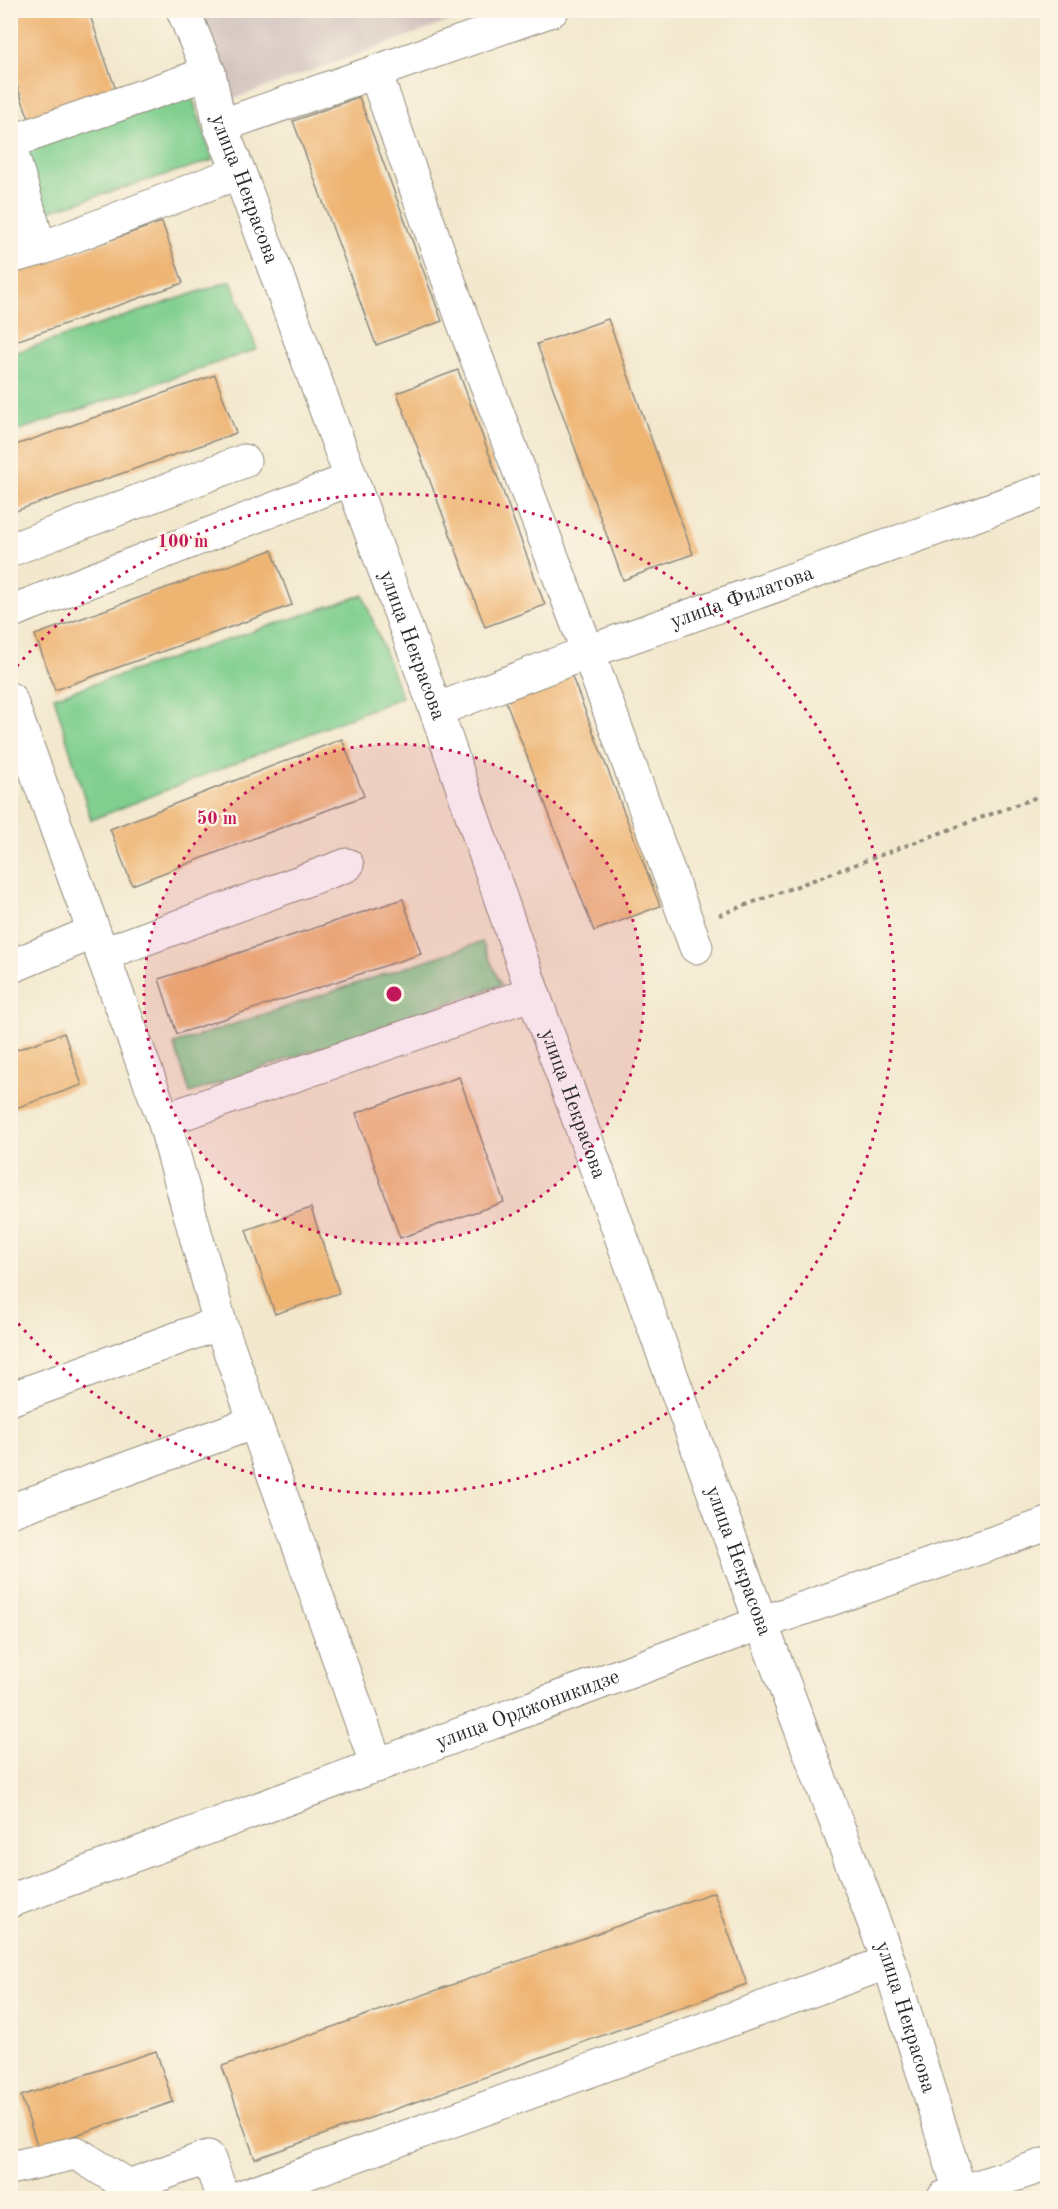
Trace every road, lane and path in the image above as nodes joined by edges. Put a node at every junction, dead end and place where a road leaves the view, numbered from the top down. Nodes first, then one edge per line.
1 (183, 10) edge
2 (552, 10) edge
3 (375, 72) junction
4 (209, 73) junction
5 (220, 126) junction
6 (10, 145) edge
7 (239, 171) junction
8 (25, 253) edge
9 (244, 461) dead end
10 (351, 479) junction
11 (1047, 489) edge
12 (10, 550) edge
13 (10, 612) edge
14 (588, 652) junction
15 (10, 699) edge
16 (436, 710) junction
17 (1047, 793) edge
18 (347, 865) dead end
19 (692, 937) joint
20 (98, 943) junction
21 (10, 967) edge
22 (533, 993) junction
23 (164, 1120) junction
24 (220, 1323) junction
25 (10, 1399) edge
26 (255, 1422) junction
27 (10, 1511) edge
28 (1047, 1524) edge
29 (761, 1623) junction
30 (377, 1766) junction
31 (10, 1901) edge
32 (889, 1962) junction
33 (1047, 2164) edge
34 (10, 2168) edge
35 (955, 2196) edge
36 (223, 2199) edge
37 (238, 2199) edge

1 - 4 street, улица Некрасова
2 - 3 street
3 - 5 street
3 - 14 street
4 - 5 street, улица Некрасова
4 - 6 street
5 - 7 street, улица Некрасова
6 - 8 street
7 - 8 street
7 - 10 street, улица Некрасова
9 - 12 street
10 - 13 street
10 - 16 street, улица Некрасова
11 - 14 street, улица Филатова
14 - 16 street, улица Филатова
14 - 19 street
15 - 20 street
16 - 22 street, улица Некрасова
17 - 19 path
18 - 20 street
20 - 21 street
20 - 23 street
22 - 23 street
22 - 29 street, улица Некрасова
23 - 24 street
24 - 25 street
24 - 26 street
26 - 27 street
26 - 30 street
28 - 29 street, улица Орджоникидзе
29 - 30 street, улица Орджоникидзе
29 - 32 street, улица Некрасова
30 - 31 street, улица Орджоникидзе
32 - 35 street, улица Некрасова
32 - 37 street
33 - 35 street
34 - 36 street

